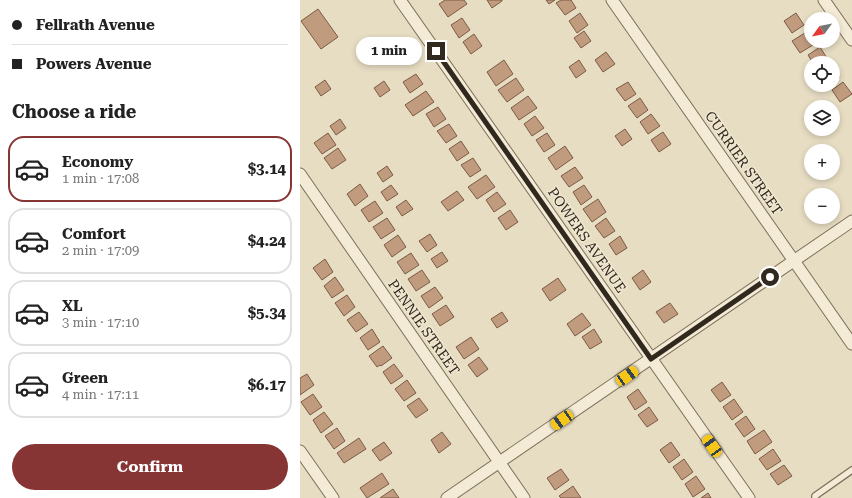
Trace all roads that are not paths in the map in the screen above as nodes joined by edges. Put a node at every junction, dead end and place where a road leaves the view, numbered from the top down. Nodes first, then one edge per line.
1 (400, 0) edge
2 (612, 0) edge
3 (824, 0) edge
4 (852, 40) edge
5 (300, 174) edge
6 (852, 221) edge
7 (794, 261) junction
8 (852, 344) edge
9 (651, 359) junction
10 (300, 451) edge
11 (499, 463) junction
12 (852, 470) edge
13 (333, 498) edge
14 (447, 498) edge
15 (524, 498) edge
16 (749, 498) edge
17 (814, 498) edge

1 - 9 street, POWERS AVENUE
2 - 7 street, CURRIER STREET
3 - 4 street
5 - 11 street, PENNIE STREET
6 - 7 street
7 - 8 street, CURRIER STREET
7 - 9 street
9 - 11 street
9 - 16 street, POWERS AVENUE
10 - 13 street
11 - 14 street
11 - 15 street, PENNIE STREET
12 - 17 lane

